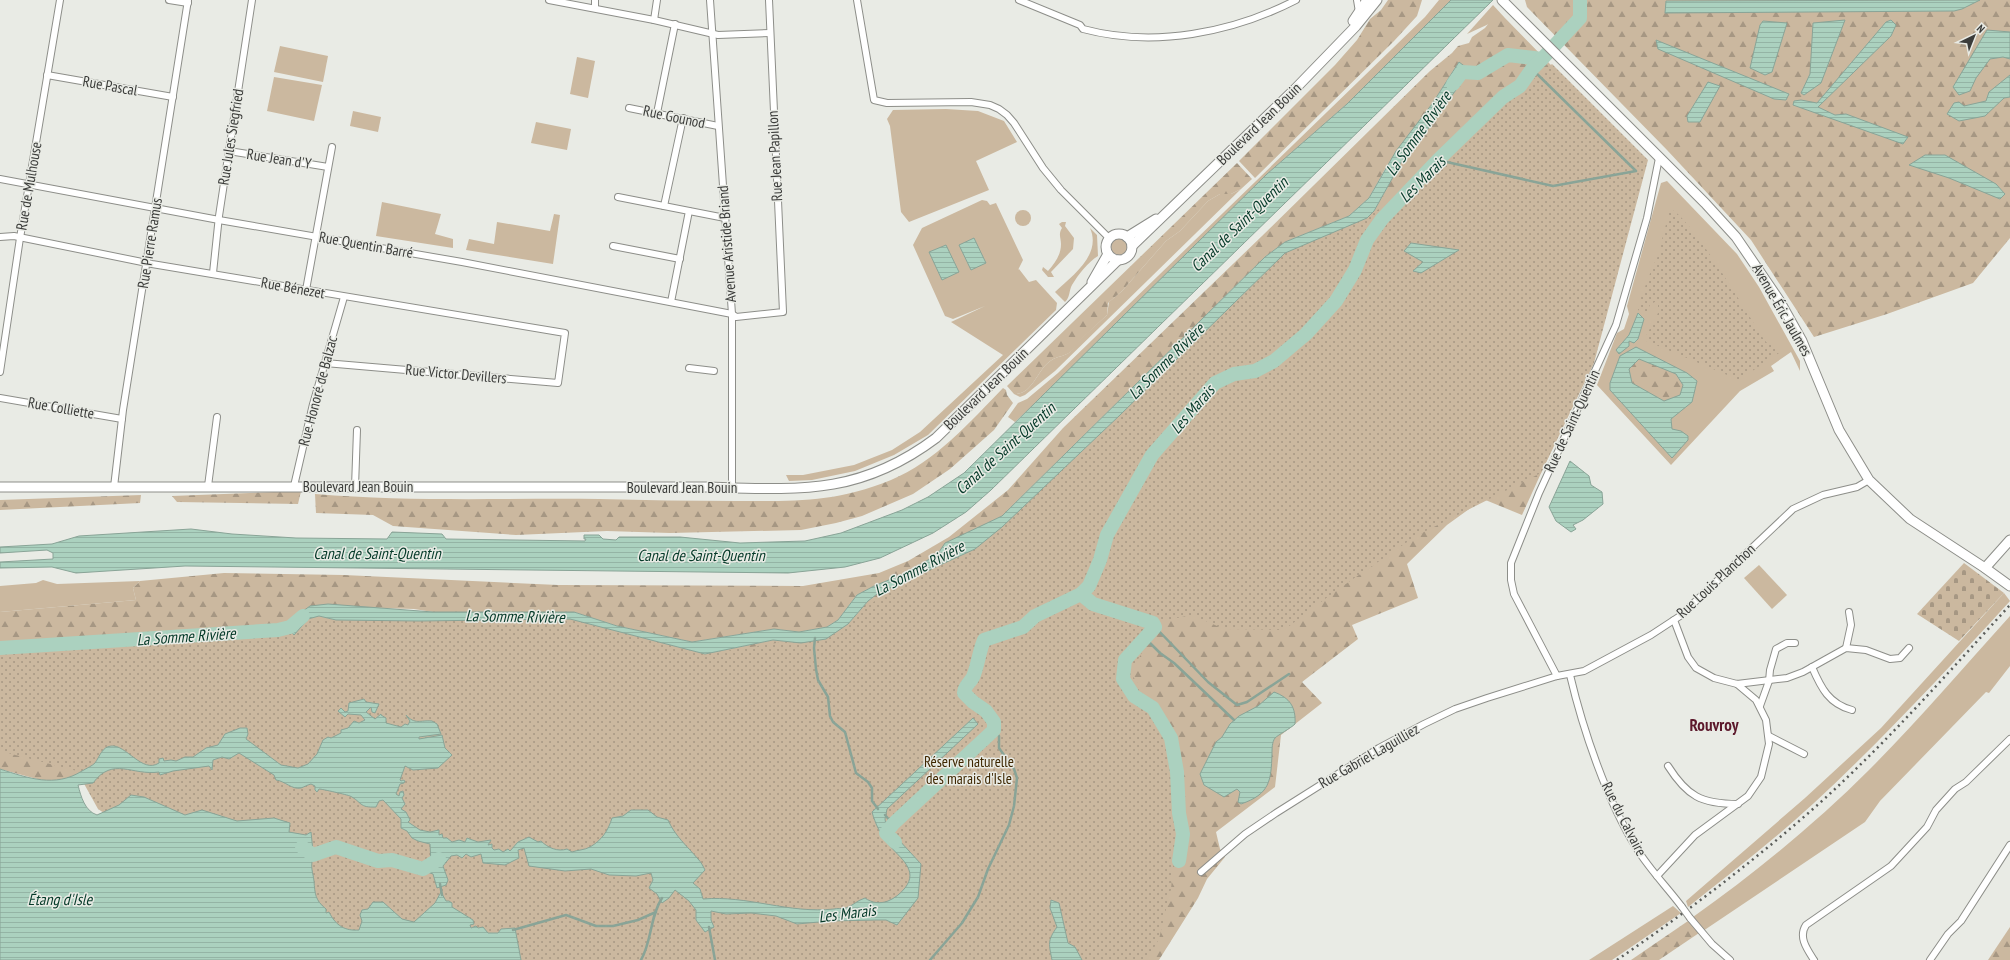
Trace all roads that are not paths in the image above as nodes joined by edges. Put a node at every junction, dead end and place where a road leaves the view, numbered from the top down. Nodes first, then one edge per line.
1 (60, 0) edge
2 (169, 0) edge
3 (252, 0) edge
4 (549, 0) edge
5 (595, 0) edge
6 (657, 0) edge
7 (710, 0) edge
8 (768, 0) edge
9 (857, 0) edge
10 (1019, 0) edge
11 (1296, 0) edge
12 (1357, 0) edge
13 (1367, 0) edge
14 (1377, 0) edge
15 (1502, 0) edge
16 (188, 2) edge
17 (595, 8) junction
18 (1359, 12) junction
19 (654, 20) junction
20 (675, 24) junction
21 (712, 33) junction
22 (770, 33) junction
23 (1342, 39) junction
24 (47, 75) junction
25 (173, 97) junction
26 (629, 108) dead end
27 (657, 113) junction
28 (683, 118) junction
29 (718, 126) junction
30 (332, 147) dead end
31 (229, 151) junction
32 (1659, 158) junction
33 (328, 167) junction
34 (0, 179) edge
35 (30, 184) junction
36 (618, 197) dead end
37 (664, 206) junction
38 (155, 208) junction
39 (1174, 208) junction
40 (689, 211) junction
41 (725, 218) junction
42 (219, 220) junction
43 (316, 236) junction
44 (0, 237) edge
45 (1127, 237) junction
46 (20, 238) junction
47 (1109, 238) junction
48 (613, 246) dead end
49 (1132, 246) junction
50 (1108, 254) junction
51 (680, 259) junction
52 (1118, 260) junction
53 (147, 263) junction
54 (212, 273) junction
55 (306, 290) junction
56 (1085, 293) junction
57 (344, 297) junction
58 (671, 302) junction
59 (783, 312) joint
60 (732, 314) junction
61 (562, 355) joint
62 (325, 363) junction
63 (689, 368) dead end
64 (714, 371) dead end
65 (0, 372) edge
66 (0, 398) edge
67 (217, 417) dead end
68 (122, 419) junction
69 (357, 430) dead end
70 (1869, 480) junction
71 (208, 486) junction
72 (294, 486) junction
73 (0, 487) edge
74 (114, 487) junction
75 (355, 487) junction
76 (732, 488) junction
77 (2010, 540) edge
78 (1986, 568) junction
79 (2010, 586) edge
80 (1849, 612) dead end
81 (1674, 620) junction
82 (1795, 643) dead end
83 (1846, 648) junction
84 (1909, 648) dead end
85 (1812, 667) junction
86 (1570, 675) junction
87 (1558, 676) junction
88 (1769, 681) junction
89 (1737, 684) junction
90 (1760, 706) junction
91 (1852, 710) dead end
92 (1769, 736) junction
93 (2010, 739) edge
94 (1804, 754) dead end
95 (1668, 766) dead end
96 (1738, 804) junction
97 (2010, 845) edge
98 (1201, 872) dead end
99 (1657, 876) junction
100 (1730, 960) edge
101 (1814, 960) edge
102 (1930, 960) edge

1 - 24 street, Rue de Mulhouse
2 - 16 street
3 - 31 street, Rue Jules Siegfried
4 - 17 street
5 - 17 street
6 - 19 street
7 - 21 street, Avenue Aristide Briand
8 - 22 street, Rue Jean Papillon
9 - 47 street
10 - 11 street
12 - 18 street
13 - 18 street
14 - 23 street
15 - 32 street, Avenue Éric Jaulmes
16 - 25 street, Rue Pierre Ramus
17 - 19 street
18 - 23 street
19 - 20 street
20 - 21 street
20 - 27 street
21 - 22 street
21 - 29 street, Avenue Aristide Briand
22 - 59 street, Rue Jean Papillon
23 - 39 street, Boulevard Jean Bouin
24 - 25 street, Rue Pascal
24 - 35 street, Rue de Mulhouse
25 - 38 street, Rue Pierre Ramus
26 - 27 street, Rue Gounod
27 - 28 street, Rue Gounod
28 - 29 street, Rue Gounod
28 - 37 street
29 - 41 street, Avenue Aristide Briand
30 - 33 street
31 - 33 street, Rue Jean d'Y
31 - 42 street, Rue Jules Siegfried
32 - 70 street, Avenue Éric Jaulmes
32 - 87 street, Rue de Saint-Quentin
33 - 43 street
34 - 35 street, Rue Quentin Barré
35 - 38 street, Rue Quentin Barré
35 - 46 street, Rue de Mulhouse
36 - 37 street
37 - 40 street
38 - 42 street, Rue Quentin Barré
38 - 53 street, Rue Pierre Ramus
39 - 45 street, Boulevard Jean Bouin
39 - 49 street, Boulevard Jean Bouin
40 - 41 street
40 - 51 street
41 - 60 street, Avenue Aristide Briand
42 - 43 street, Rue Quentin Barré
42 - 54 street, Rue Jules Siegfried
43 - 55 street
43 - 58 street, Rue Quentin Barré
44 - 46 street, Rue Bénezet
45 - 47 street
45 - 49 street
46 - 53 street, Rue Bénezet
46 - 65 street, Rue de Mulhouse
47 - 50 street
48 - 51 street
49 - 52 street
50 - 52 street
50 - 56 street, Boulevard Jean Bouin
51 - 58 street
52 - 56 street, Boulevard Jean Bouin
53 - 54 street, Rue Bénezet
53 - 68 street, Rue Pierre Ramus
54 - 55 street, Rue Bénezet
55 - 57 street, Rue Bénezet
56 - 76 street, Boulevard Jean Bouin
57 - 61 street, Rue Bénezet
57 - 62 street, Rue Honoré de Balzac
58 - 60 street, Rue Quentin Barré
59 - 60 street, Rue Quentin Barré
60 - 76 street, Avenue Aristide Briand
61 - 62 street, Rue Victor Devillers
62 - 72 street, Rue Honoré de Balzac
63 - 64 street
66 - 68 street, Rue Colliette
67 - 71 street
68 - 74 street, Rue Pierre Ramus
69 - 75 street
70 - 78 street, Avenue Éric Jaulmes
70 - 81 street, Rue Louis Planchon
71 - 72 street, Boulevard Jean Bouin
71 - 74 street, Boulevard Jean Bouin
72 - 75 street, Boulevard Jean Bouin
73 - 74 street, Boulevard Jean Bouin
75 - 76 street, Boulevard Jean Bouin
77 - 78 street
78 - 79 street, Avenue Éric Jaulmes
80 - 83 street
81 - 86 street, Rue Louis Planchon
81 - 89 street
82 - 88 street
83 - 84 street
83 - 85 street
85 - 88 street
85 - 91 street
86 - 87 street, Rue Louis Planchon
86 - 99 street, Rue du Calvaire
87 - 98 street, Rue Gabriel Laguilliez
88 - 89 street
88 - 90 street
89 - 90 street
90 - 92 street
92 - 94 street
92 - 96 street
93 - 101 street
95 - 96 street
96 - 99 street
97 - 102 street
99 - 100 street, Rue du Calvaire, bridge

